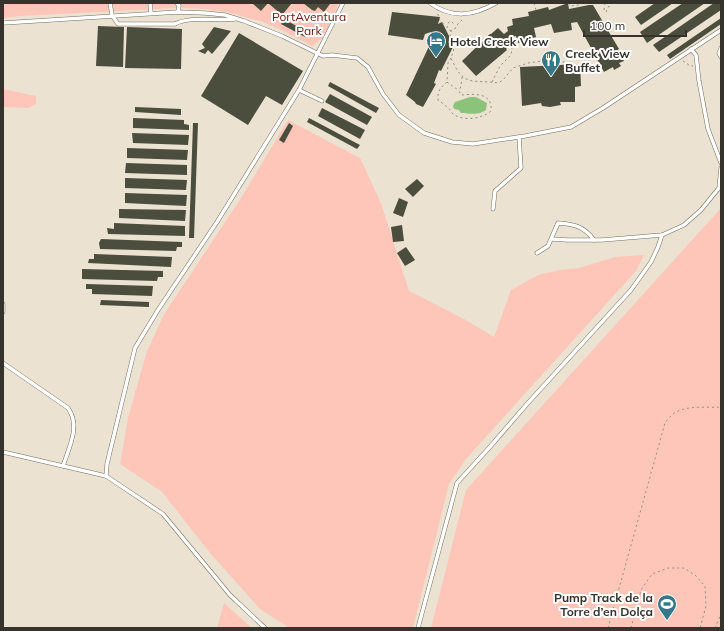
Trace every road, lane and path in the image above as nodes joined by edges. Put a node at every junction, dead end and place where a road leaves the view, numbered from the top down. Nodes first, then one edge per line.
1 (106, 3) edge
2 (150, 3) edge
3 (177, 3) edge
4 (343, 3) edge
5 (430, 3) edge
6 (496, 3) edge
7 (534, 3) edge
8 (568, 3) edge
9 (583, 3) edge
10 (605, 3) edge
11 (110, 4) edge
12 (579, 4) edge
13 (611, 6) dead end
14 (439, 10) junction
15 (536, 10) dead end
16 (178, 12) junction
17 (151, 13) junction
18 (465, 14) junction
19 (112, 15) junction
20 (238, 19) junction
21 (3, 23) edge
22 (447, 25) junction
23 (456, 26) junction
24 (721, 30) edge
25 (451, 31) junction
26 (513, 41) dead end
27 (721, 48) edge
28 (692, 49) junction
29 (318, 54) junction
30 (679, 57) junction
31 (721, 57) edge
32 (451, 58) junction
33 (570, 63) dead end
34 (697, 66) junction
35 (462, 77) junction
36 (447, 82) junction
37 (491, 82) junction
38 (299, 90) junction
39 (459, 91) junction
40 (322, 101) dead end
41 (519, 137) junction
42 (721, 163) edge
43 (721, 168) edge
44 (493, 209) dead end
45 (662, 235) junction
46 (552, 239) junction
47 (594, 240) junction
48 (537, 253) dead end
49 (3, 304) edge
50 (3, 312) edge
51 (3, 364) edge
52 (721, 406) edge
53 (3, 452) edge
54 (63, 466) junction
55 (106, 476) junction
56 (721, 614) edge
57 (265, 628) edge
58 (418, 628) edge
59 (608, 628) edge
60 (631, 628) edge
61 (700, 628) edge
62 (715, 628) edge

1 - 11 lane
2 - 17 lane
3 - 16 lane
4 - 29 lane
5 - 14 lane
6 - 18 lane
7 - 15 path
8 - 12 path
9 - 12 path
10 - 13 path
11 - 19 lane
14 - 18 lane
14 - 22 path
16 - 17 lane
16 - 20 lane
17 - 19 lane
18 - 23 path
19 - 20 lane
19 - 21 lane
20 - 29 lane
22 - 23 path
22 - 25 path
23 - 25 path
24 - 28 lane
25 - 32 path
26 - 37 path
27 - 31 lane
28 - 30 lane
28 - 34 lane
29 - 38 lane
29 - 41 lane
30 - 34 path
30 - 41 lane
32 - 35 path
32 - 36 path
33 - 37 path
34 - 42 lane
35 - 37 path
35 - 39 path
36 - 39 path
36 - 39 path
38 - 40 lane
38 - 55 lane
41 - 44 lane
43 - 45 lane
45 - 47 lane
45 - 58 lane
46 - 47 lane
46 - 47 lane
46 - 48 lane
49 - 50 lane
51 - 54 lane
52 - 59 path
53 - 54 lane
54 - 55 lane
55 - 57 lane
56 - 62 path
60 - 61 path

